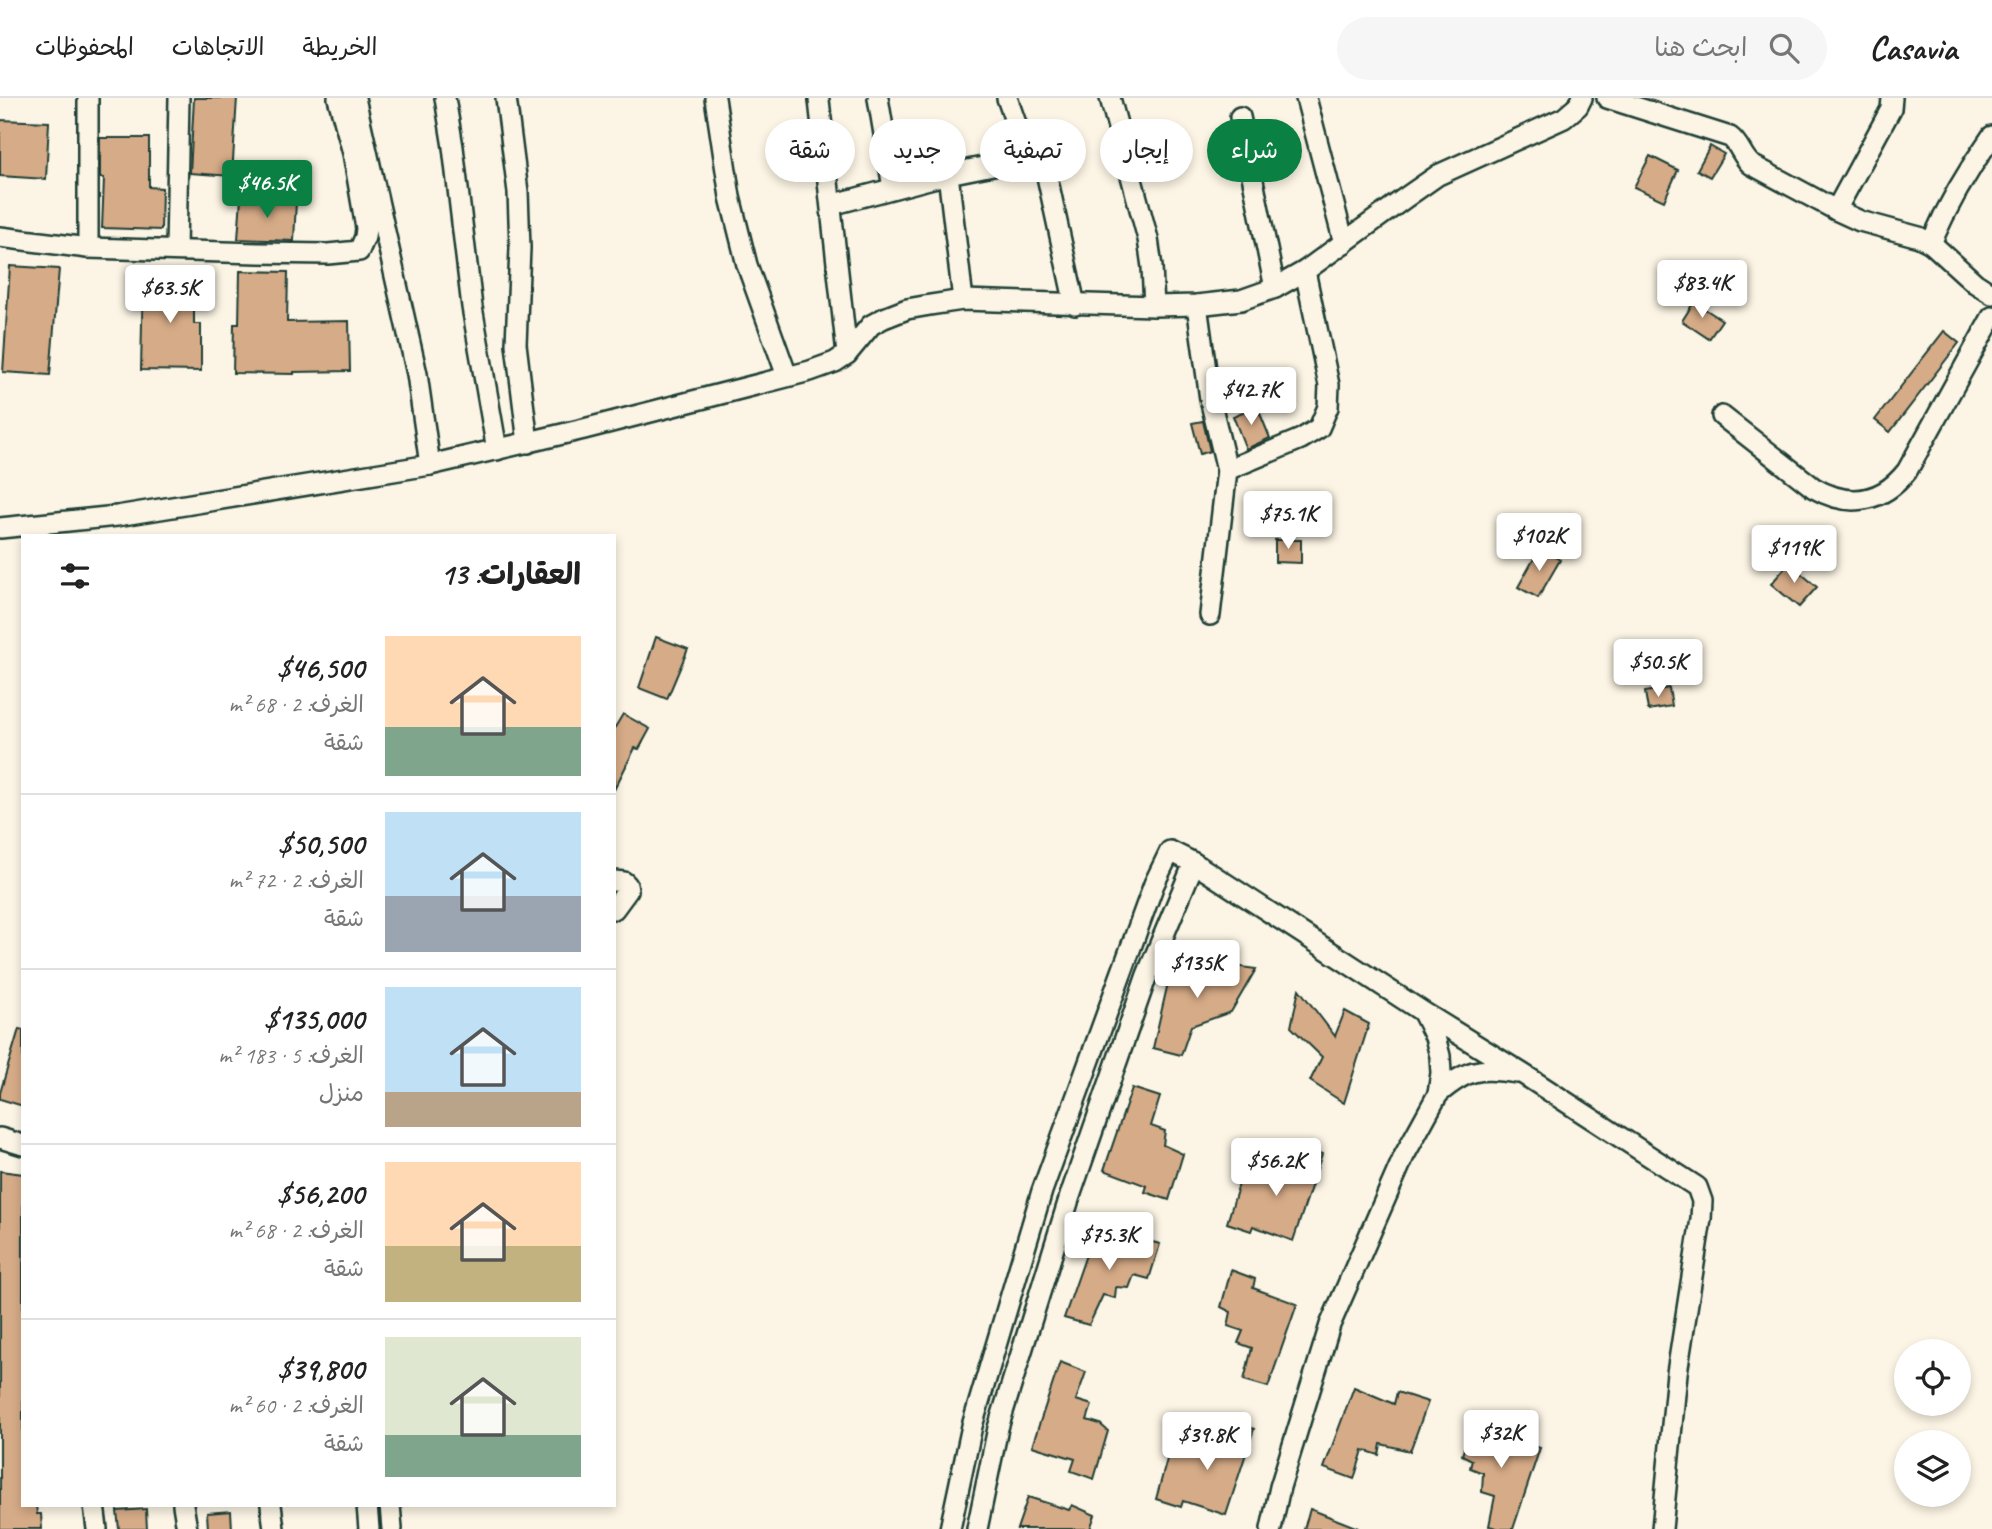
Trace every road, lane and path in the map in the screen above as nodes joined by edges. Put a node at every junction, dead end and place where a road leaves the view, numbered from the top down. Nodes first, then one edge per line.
1 (88, 98) edge
2 (179, 98) edge
3 (338, 98) edge
4 (355, 98) edge
5 (445, 98) edge
6 (506, 98) edge
7 (715, 98) edge
8 (878, 98) edge
9 (1007, 98) edge
10 (1110, 98) edge
11 (1306, 98) edge
12 (1582, 98) edge
13 (1607, 98) edge
14 (1892, 98) edge
15 (819, 100) edge
16 (1240, 117) dead end
17 (1014, 119) edge
18 (1992, 136) edge
19 (917, 182) edge
20 (949, 182) edge
21 (1048, 182) edge
22 (893, 188) junction
23 (831, 205) junction
24 (1836, 210) junction
25 (0, 237) edge
26 (1344, 243) junction
27 (1931, 243) junction
28 (89, 248) junction
29 (176, 250) junction
30 (1305, 271) junction
31 (1275, 288) junction
32 (1992, 294) edge
33 (963, 300) junction
34 (1075, 305) junction
35 (1197, 305) junction
36 (1154, 306) junction
37 (1992, 317) edge
38 (847, 355) junction
39 (787, 376) junction
40 (1723, 416) dead end
41 (528, 443) junction
42 (497, 450) junction
43 (430, 465) junction
44 (1227, 470) junction
45 (0, 528) edge
46 (1210, 615) dead end
47 (1194, 863) junction
48 (616, 881) edge
49 (616, 906) edge
50 (1423, 1012) junction
51 (1523, 1074) junction
52 (1437, 1094) junction
53 (0, 1138) edge
54 (21, 1144) edge
55 (94, 1507) edge
56 (183, 1507) edge
57 (271, 1507) edge
58 (368, 1507) edge
59 (390, 1507) edge
60 (97, 1529) edge
61 (187, 1529) edge
62 (274, 1529) edge
63 (369, 1529) edge
64 (392, 1529) edge
65 (950, 1529) edge
66 (977, 1529) edge
67 (1271, 1529) edge
68 (1662, 1529) edge

1 - 28 street
2 - 29 street
3 - 29 street
4 - 43 street
5 - 42 street
6 - 41 street
7 - 39 street
8 - 22 street
9 - 17 street
10 - 36 street
11 - 26 street
12 - 26 street
13 - 24 street
14 - 24 street
15 - 23 street
16 - 31 street
18 - 27 street
19 - 22 street
20 - 33 street
21 - 34 street
22 - 23 street
23 - 38 street
24 - 27 street
25 - 28 street
26 - 30 street
27 - 32 street
28 - 29 street
30 - 31 street
30 - 44 street
31 - 35 street
33 - 34 street
33 - 38 street
34 - 36 street
35 - 36 street
35 - 44 street
37 - 40 street
38 - 39 street
39 - 41 street
41 - 42 street
42 - 43 street
43 - 45 street
44 - 46 street
47 - 50 street
47 - 65 street
47 - 66 street
48 - 49 street
50 - 51 street
50 - 52 street
51 - 52 street
51 - 68 street
52 - 67 street
53 - 54 street
55 - 60 street
56 - 61 street
57 - 62 street
58 - 63 street
59 - 64 street

